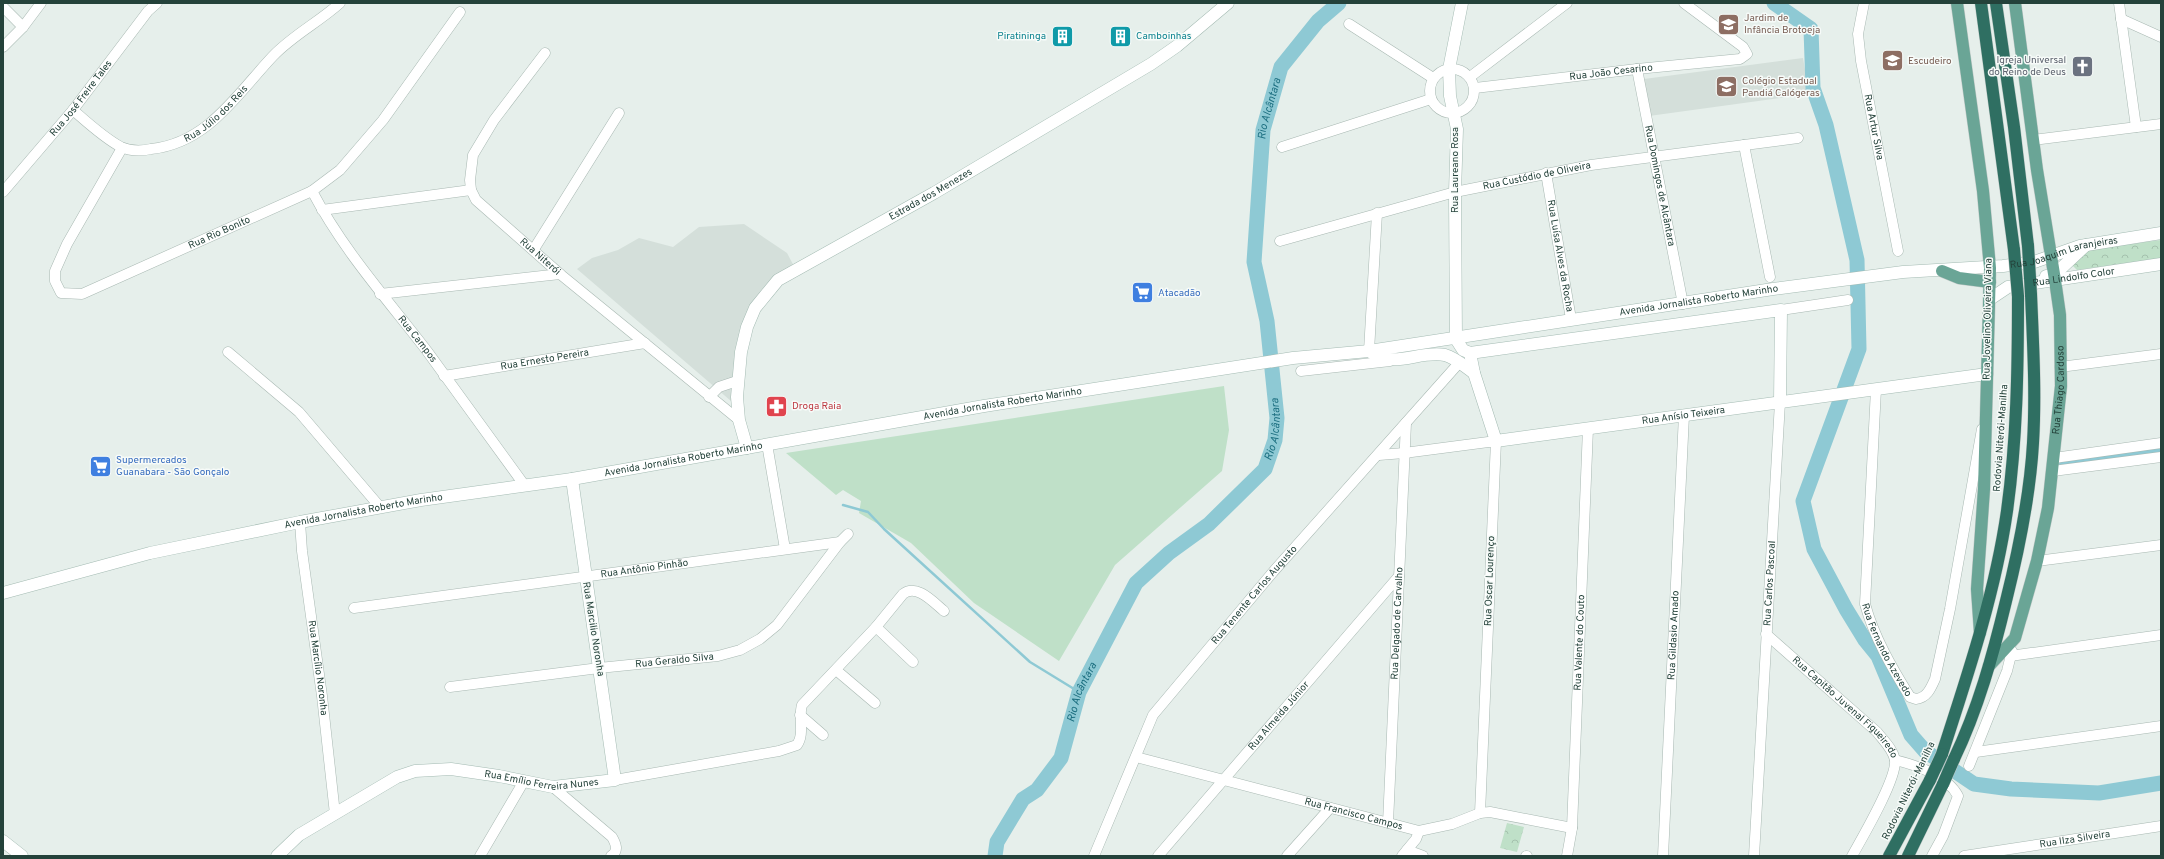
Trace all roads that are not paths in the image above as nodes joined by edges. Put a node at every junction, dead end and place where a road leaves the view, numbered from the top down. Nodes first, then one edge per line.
1 (41, 3) edge
2 (157, 3) edge
3 (340, 3) edge
4 (1228, 3) edge
5 (1462, 3) edge
6 (1567, 3) edge
7 (1684, 3) edge
8 (1864, 3) edge
9 (1957, 3) edge
10 (1981, 3) edge
11 (1996, 3) edge
12 (2015, 3) edge
13 (2119, 3) edge
14 (3, 7) edge
15 (460, 12) dead end
16 (2121, 19) junction
17 (1348, 24) dead end
18 (23, 27) junction
19 (2161, 37) edge
20 (3, 48) edge
21 (545, 53) dead end
22 (1449, 69) junction
23 (1637, 69) junction
24 (1470, 76) junction
25 (1433, 78) junction
26 (1475, 88) junction
27 (1431, 99) junction
28 (73, 110) junction
29 (619, 113) dead end
30 (1453, 113) junction
31 (2161, 124) edge
32 (2136, 127) junction
33 (1798, 138) dead end
34 (2033, 140) junction
35 (1744, 145) junction
36 (1282, 147) dead end
37 (122, 148) junction
38 (1653, 157) junction
39 (1546, 173) junction
40 (471, 190) junction
41 (312, 191) junction
42 (3, 192) edge
43 (1455, 192) junction
44 (322, 210) junction
45 (1377, 213) junction
46 (2161, 233) edge
47 (1280, 241) dead end
48 (2087, 244) junction
49 (534, 249) junction
50 (1898, 251) dead end
51 (2052, 255) junction
52 (2161, 264) edge
53 (1990, 268) junction
54 (1942, 271) junction
55 (560, 274) junction
56 (1770, 277) dead end
57 (2055, 277) junction
58 (1990, 282) junction
59 (380, 294) junction
60 (1990, 299) junction
61 (1848, 300) dead end
62 (1683, 304) junction
63 (1781, 310) junction
64 (1571, 319) junction
65 (1456, 339) junction
66 (1575, 339) junction
67 (644, 343) junction
68 (228, 352) dead end
69 (1369, 352) junction
70 (1470, 353) junction
71 (2161, 354) edge
72 (1396, 361) junction
73 (1459, 363) junction
74 (2060, 367) junction
75 (1301, 371) dead end
76 (1474, 373) junction
77 (1987, 374) junction
78 (444, 376) junction
79 (737, 381) junction
80 (1876, 389) junction
81 (709, 397) junction
82 (1780, 402) junction
83 (1986, 410) junction
84 (1684, 415) junction
85 (739, 420) junction
86 (1406, 423) junction
87 (1588, 428) junction
88 (1496, 441) junction
89 (2161, 443) edge
90 (767, 444) junction
91 (747, 448) junction
92 (1404, 453) junction
93 (1379, 454) junction
94 (2161, 456) edge
95 (2054, 458) junction
96 (2053, 471) junction
97 (572, 479) junction
98 (525, 486) junction
99 (380, 507) junction
100 (300, 522) junction
101 (848, 534) dead end
102 (840, 542) junction
103 (2161, 545) edge
104 (785, 549) junction
105 (2037, 561) junction
106 (585, 576) junction
107 (1399, 576) junction
108 (3, 594) edge
109 (354, 608) dead end
110 (944, 612) dead end
111 (876, 627) junction
112 (1766, 634) junction
113 (1980, 636) junction
114 (2161, 636) edge
115 (2015, 638) junction
116 (2010, 656) junction
117 (912, 662) dead end
118 (1989, 666) junction
119 (599, 668) junction
120 (836, 670) junction
121 (450, 687) dead end
122 (874, 703) dead end
123 (800, 715) junction
124 (2161, 726) edge
125 (822, 734) dead end
126 (1976, 752) junction
127 (1136, 757) junction
128 (1895, 760) junction
129 (1969, 766) dead end
130 (615, 780) junction
131 (1226, 780) junction
132 (524, 781) junction
133 (553, 788) junction
134 (1330, 808) junction
135 (1480, 813) junction
136 (335, 814) junction
137 (1388, 823) junction
138 (2161, 826) edge
139 (1572, 828) junction
140 (1419, 832) junction
141 (3, 841) edge
142 (1404, 853) edge
143 (22, 856) edge
144 (277, 856) edge
145 (480, 856) edge
146 (611, 856) edge
147 (1094, 856) edge
148 (1158, 856) edge
149 (1287, 856) edge
150 (1424, 856) edge
151 (1567, 856) edge
152 (1663, 856) edge
153 (1754, 856) edge
154 (1852, 856) edge
155 (1889, 856) edge
156 (1908, 856) edge
157 (1932, 856) edge
158 (1964, 856) edge

1 - 18 street
2 - 28 street, Rua José Freire Tales
3 - 37 street, Rua Júlio dos Reis
4 - 79 main road, Estrada dos Menezes
5 - 22 main road, Rua Laureano Rosa
6 - 24 street
7 - 23 street, Rua João Cesarino
8 - 50 street, Rua Artur Silva
9 - 53 main road, Rua Jovelino Oliveira Viana
10 - 113 highway, Rodovia Niterói-Manilha, bridge
11 - 118 highway, bridge
12 - 34 main road, Rua Thiago Cardoso
13 - 16 street
14 - 18 street
15 - 41 street, Rua Rio Bonito
16 - 19 street
16 - 32 street
17 - 25 street
18 - 20 street
21 - 40 street
22 - 24 street
22 - 25 street
22 - 30 main road, Rua Laureano Rosa
23 - 26 street, Rua João Cesarino
23 - 38 street, Rua Domingos de Alcântara
24 - 26 street
25 - 27 street
26 - 30 street
27 - 30 street
27 - 36 street
28 - 37 street, Rua Júlio dos Reis
28 - 42 street, Rua José Freire Tales
29 - 49 street
30 - 43 main road, Rua Laureano Rosa
31 - 32 street
32 - 34 street
33 - 35 street, Rua Custódio de Oliveira
34 - 51 main road, Rua Thiago Cardoso
35 - 38 street, Rua Custódio de Oliveira
35 - 56 street
37 - 41 street, Rua Rio Bonito
38 - 39 street, Rua Custódio de Oliveira
38 - 62 street, Rua Domingos de Alcântara
39 - 43 street, Rua Custódio de Oliveira
39 - 64 street, Rua Luísa Alves da Rocha
40 - 44 street
40 - 49 street, Rua Niterói
41 - 44 street, Rua Campos
43 - 45 street, Rua Custódio de Oliveira
43 - 65 main road, Rua Laureano Rosa
44 - 59 street, Rua Campos
45 - 47 street, Rua Custódio de Oliveira
45 - 69 street
46 - 48 main road, Rua Joaquim Laranjeiras
48 - 51 main road, Rua Joaquim Laranjeiras
48 - 57 main road, Rua Lindolfo Color
49 - 55 street, Rua Niterói
51 - 53 main road, Rua Joaquim Laranjeiras
51 - 57 main road, Rua Thiago Cardoso
52 - 57 main road, Rua Lindolfo Color
53 - 54 main road, Rua Joaquim Laranjeiras
53 - 58 main road, Rua Jovelino Oliveira Viana
54 - 58 main road
54 - 62 main road, Avenida Jornalista Roberto Marinho
55 - 59 street
55 - 67 street, Rua Niterói
57 - 58 main road, Rua Lindolfo Color
57 - 60 main road, Rua Lindolfo Color
57 - 74 main road, Rua Thiago Cardoso
58 - 60 main road, Rua Jovelino Oliveira Viana
59 - 78 street, Rua Campos
60 - 77 main road, Rua Jovelino Oliveira Viana
61 - 63 street, Avenida Jornalista Roberto Marinho
62 - 64 main road, Avenida Jornalista Roberto Marinho
63 - 66 main road, Avenida Jornalista Roberto Marinho
63 - 82 main road, Rua Carlos Pascoal
64 - 65 main road, Avenida Jornalista Roberto Marinho
64 - 66 main road, Rua Luísa Alves da Rocha
65 - 69 main road, Avenida Jornalista Roberto Marinho
65 - 70 main road
66 - 70 main road, Avenida Jornalista Roberto Marinho
67 - 78 street, Rua Ernesto Pereira
67 - 81 street, Rua Niterói
68 - 99 street
69 - 72 main road, Avenida Jornalista Roberto Marinho
69 - 90 main road, Avenida Jornalista Roberto Marinho
70 - 76 main road, Rua Oscar Lourenço
71 - 74 street
72 - 73 main road, Avenida Jornalista Roberto Marinho
72 - 75 street, Avenida Jornalista Roberto Marinho
73 - 76 main road, Avenida Jornalista Roberto Marinho
73 - 86 street, Rua Tenente Carlos Augusto
74 - 95 main road, Rua Thiago Cardoso
76 - 88 main road, Rua Oscar Lourenço
77 - 80 main road, Rua Anísio Teixeira
77 - 83 main road, Rua Jovelino Oliveira Viana
78 - 98 street, Rua Campos
79 - 81 street
79 - 85 main road, Estrada dos Menezes
80 - 82 main road, Rua Anísio Teixeira
80 - 83 street, Rua Fernando Azevedo
81 - 85 street, Rua Niterói
82 - 84 main road, Rua Anísio Teixeira
82 - 112 street, Rua Carlos Pascoal
83 - 113 main road, Rua Jovelino Oliveira Viana
84 - 87 main road, Rua Anísio Teixeira
84 - 152 street, Rua Gildasio Amado
85 - 91 main road, Estrada dos Menezes
86 - 92 street, Rua Delgado de Carvalho
86 - 93 street, Rua Tenente Carlos Augusto
87 - 88 main road, Rua Anísio Teixeira
87 - 139 street, Rua Valente do Couto
88 - 92 street, Rua Anísio Teixeira
88 - 135 street, Rua Oscar Lourenço
89 - 95 street
90 - 91 main road, Avenida Jornalista Roberto Marinho
90 - 104 street
91 - 97 main road, Avenida Jornalista Roberto Marinho
92 - 93 street, Rua Anísio Teixeira
92 - 107 street, Rua Delgado de Carvalho
93 - 127 street, Rua Tenente Carlos Augusto
94 - 96 street
95 - 96 main road, Rua Thiago Cardoso
96 - 105 main road, Rua Thiago Cardoso
97 - 98 main road, Avenida Jornalista Roberto Marinho
97 - 106 main road, Rua Marcilio Noronha
98 - 99 main road, Avenida Jornalista Roberto Marinho
99 - 100 main road, Avenida Jornalista Roberto Marinho
100 - 108 main road, Avenida Jornalista Roberto Marinho
100 - 136 street, Rua Marcílio Noronha
101 - 102 street, Rua Geraldo Silva
102 - 104 street, Rua Antônio Pinhão
102 - 119 street, Rua Geraldo Silva
103 - 105 street
104 - 106 street, Rua Antônio Pinhão
105 - 115 main road, Rua Thiago Cardoso
106 - 109 street, Rua Antônio Pinhão
106 - 119 main road, Rua Marcilio Noronha
107 - 131 street, Rua Almeida Júnior
107 - 137 street, Rua Delgado de Carvalho
110 - 111 street, Rua Emílio Ferreira Nunes
111 - 117 street
111 - 120 street, Rua Emílio Ferreira Nunes
112 - 128 street, Rua Capitão Juvenal Figueiredo
112 - 153 street, Rua Carlos Pascoal
113 - 155 highway, Rodovia Niterói-Manilha, bridge
114 - 116 street
115 - 116 street, Rua Thiago Cardoso
115 - 118 main road, Rua Thiago Cardoso
116 - 126 street, Rua Thiago Cardoso
118 - 156 highway, bridge
119 - 121 street, Rua Geraldo Silva
119 - 130 main road, Rua Marcilio Noronha
120 - 122 street
120 - 123 street, Rua Emílio Ferreira Nunes
123 - 125 street
123 - 130 street, Rua Emílio Ferreira Nunes
124 - 126 street
126 - 129 street
127 - 131 street, Rua Francisco Campos
127 - 147 street, Rua Tenente Carlos Augusto
128 - 154 street, Rua Capitão Juvenal Figueiredo
128 - 157 street
130 - 133 main road, Rua Emílio Ferreira Nunes
131 - 134 street, Rua Francisco Campos
131 - 148 street, Rua Almeida Júnior
132 - 133 main road, Rua Emílio Ferreira Nunes
132 - 136 main road, Rua Emílio Ferreira Nunes
132 - 145 street
133 - 146 street
134 - 137 street, Rua Francisco Campos
134 - 149 street
135 - 139 street, Rua Francisco Campos
135 - 140 street, Rua Francisco Campos
136 - 144 main road, Rua Emílio Ferreira Nunes
137 - 140 street, Rua Francisco Campos
138 - 158 street, Rua Ilza Silveira
139 - 151 street, Rua Valente do Couto
140 - 142 street
141 - 143 main road
142 - 150 street

